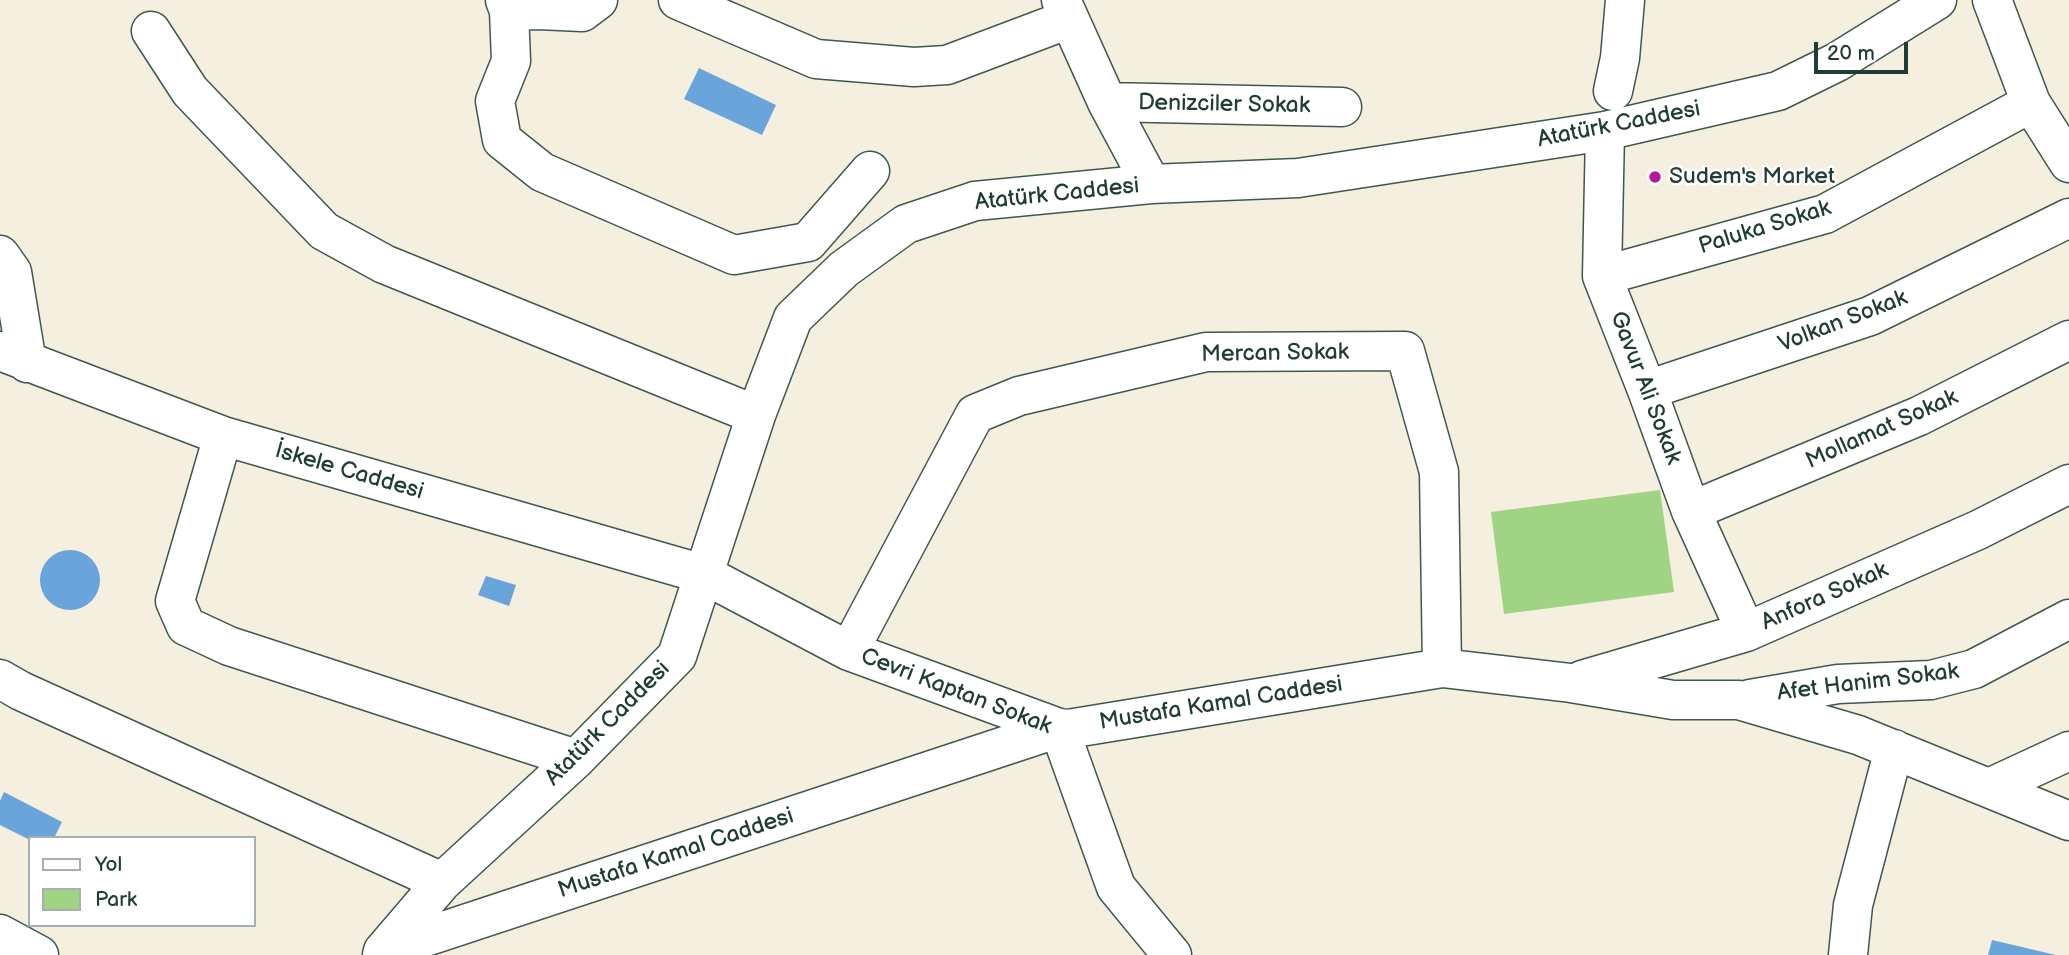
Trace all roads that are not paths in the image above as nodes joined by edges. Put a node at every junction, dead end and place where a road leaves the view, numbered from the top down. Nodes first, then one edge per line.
1 (598, 0) edge
2 (678, 0) edge
3 (1625, 0) edge
4 (1937, 0) edge
5 (1992, 0) edge
6 (507, 5) edge
7 (1065, 9) edge
8 (151, 31) dead end
9 (1614, 92) dead end
10 (1107, 102) junction
11 (2031, 103) junction
12 (1342, 107) dead end
13 (1605, 131) junction
14 (2069, 163) edge
15 (870, 171) dead end
16 (1151, 184) junction
17 (2069, 218) edge
18 (0, 255) edge
19 (1602, 276) junction
20 (2069, 340) edge
21 (14, 357) edge
22 (1647, 390) junction
23 (756, 415) junction
24 (223, 436) junction
25 (2069, 484) edge
26 (1691, 511) junction
27 (704, 574) junction
28 (2069, 619) edge
29 (1746, 632) junction
30 (849, 651) junction
31 (1443, 668) junction
32 (0, 679) edge
33 (1571, 683) junction
34 (1739, 700) junction
35 (1059, 728) junction
36 (1894, 749) junction
37 (2069, 751) edge
38 (576, 759) junction
39 (1989, 789) junction
40 (2069, 821) edge
41 (442, 881) junction
42 (0, 934) edge
43 (383, 953) edge
44 (39, 955) edge
45 (1172, 955) edge
46 (1848, 955) edge

1 - 6 street
2 - 7 street
3 - 9 street
4 - 13 street, Atatürk Caddesi
5 - 11 street
6 - 15 street
7 - 10 street
8 - 23 street
10 - 12 street, Denizciler Sokak
10 - 16 street
11 - 14 street
11 - 19 street, Paluka Sokak
13 - 16 street, Atatürk Caddesi
13 - 19 street, Gavur Ali Sokak
16 - 23 street, Atatürk Caddesi
17 - 22 street, Volkan Sokak
18 - 21 street
19 - 22 street, Gavur Ali Sokak
20 - 26 street, Mollamat Sokak
21 - 24 street, İskele Caddesi
22 - 26 street, Gavur Ali Sokak
23 - 27 street, Atatürk Caddesi
24 - 27 street, İskele Caddesi
24 - 38 street
25 - 29 street, Anfora Sokak
26 - 29 street, Gavur Ali Sokak
27 - 30 street, Cevri Kaptan Sokak
27 - 38 street, Atatürk Caddesi
28 - 34 street, Afet Hanim Sokak
29 - 33 street, Anfora Sokak
30 - 31 street, Mercan Sokak
30 - 35 street, Cevri Kaptan Sokak
31 - 33 street, Mustafa Kamal Caddesi
31 - 35 street, Mustafa Kamal Caddesi
32 - 41 street
33 - 34 street, Mustafa Kamal Caddesi
34 - 36 street, Mustafa Kamal Caddesi
35 - 43 street, Mustafa Kamal Caddesi
35 - 45 street, Cevri Kaptan Sokak
36 - 39 street, Mustafa Kamal Caddesi
36 - 46 street
37 - 39 street
38 - 41 street, Atatürk Caddesi
39 - 40 street, Mustafa Kamal Caddesi
41 - 43 street, Atatürk Caddesi
42 - 44 street

